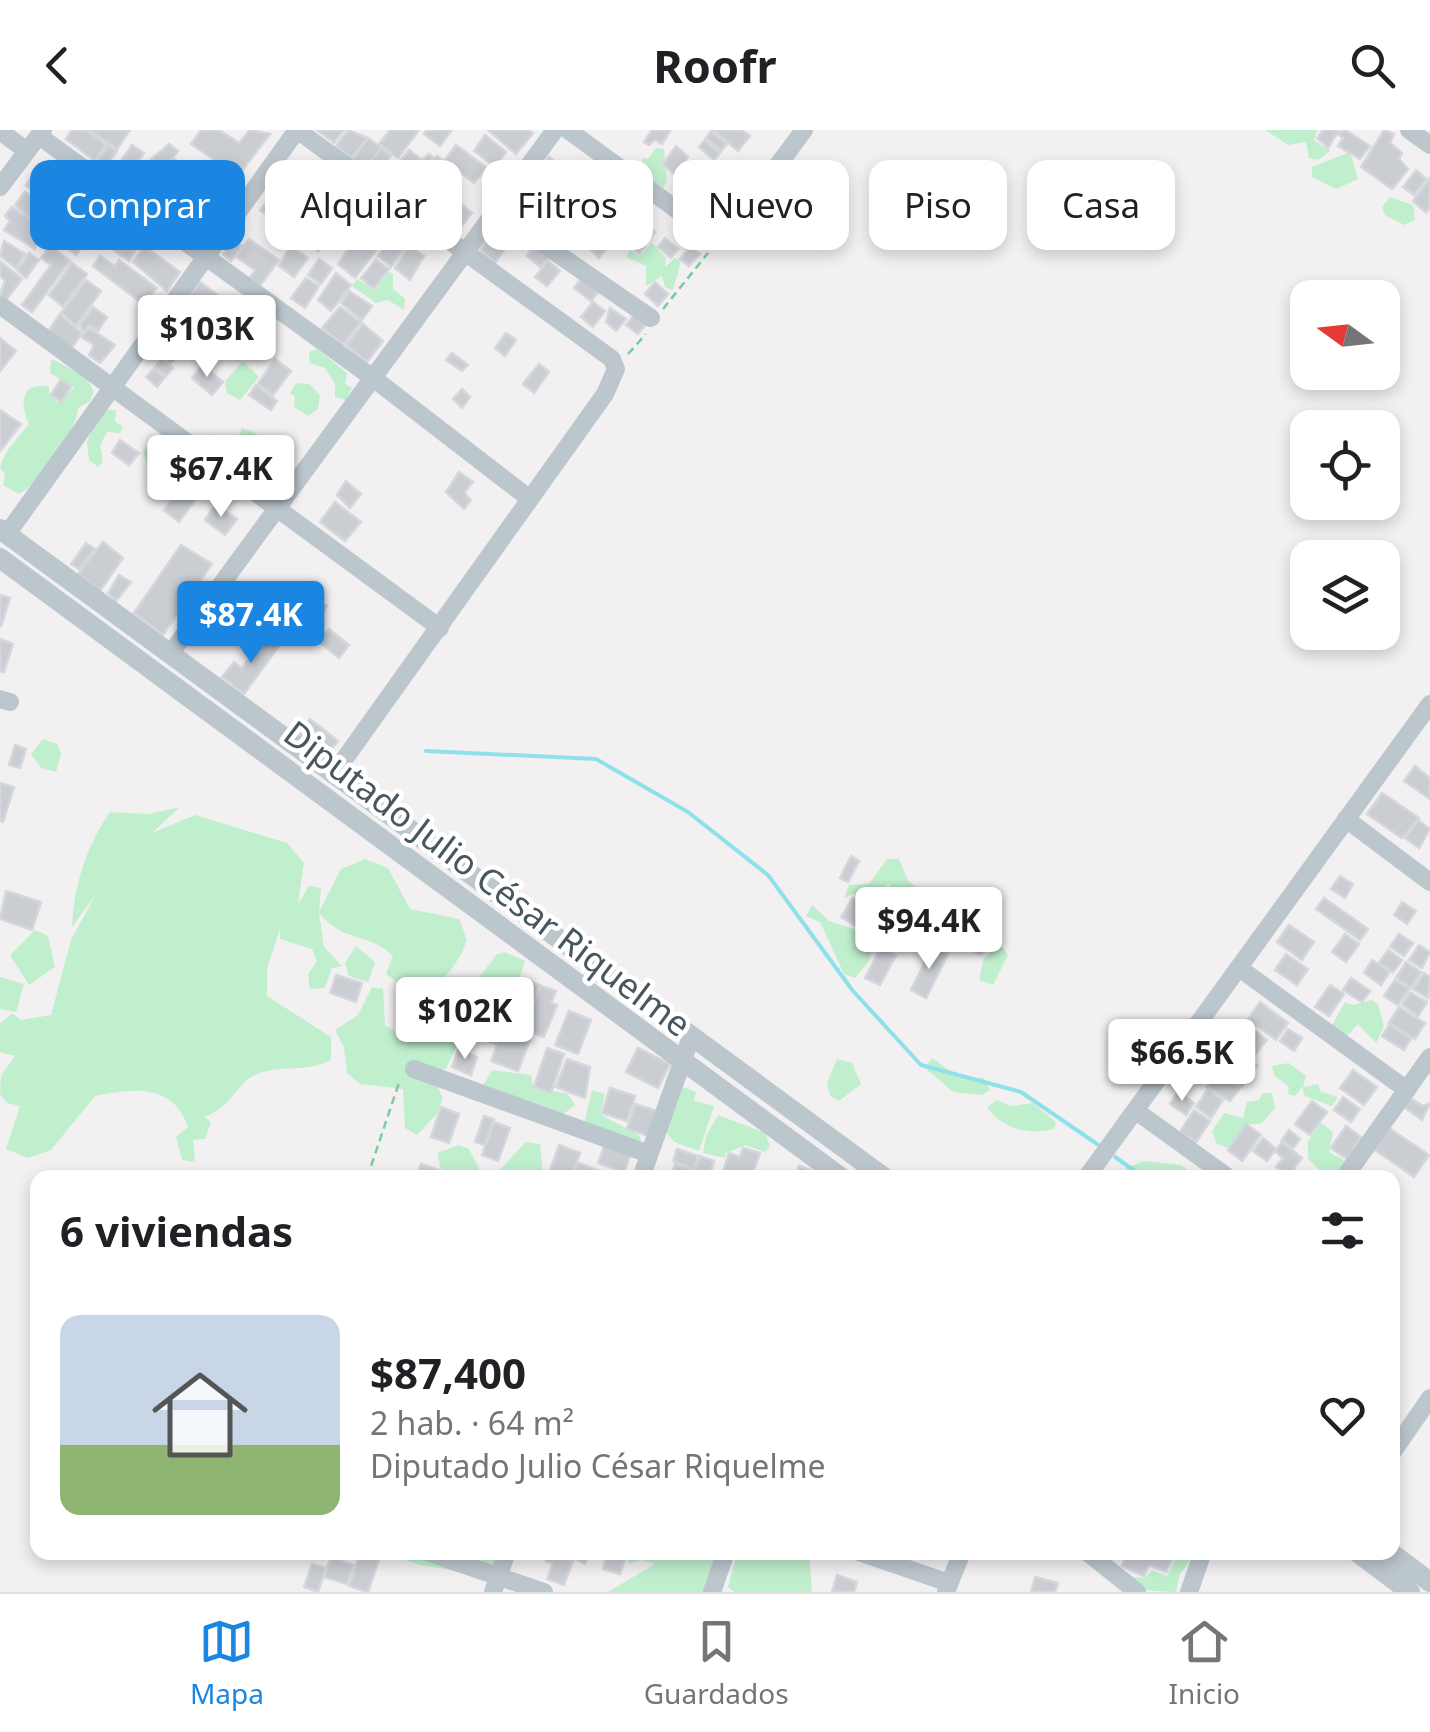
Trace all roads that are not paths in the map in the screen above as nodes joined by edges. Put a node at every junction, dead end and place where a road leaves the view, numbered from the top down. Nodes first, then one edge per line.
1 (555, 130) edge
2 (568, 130) edge
3 (804, 130) edge
4 (1408, 130) edge
5 (0, 131) edge
6 (36, 139) edge
7 (1430, 145) edge
8 (533, 160) edge
9 (0, 187) edge
10 (482, 229) edge
11 (552, 250) edge
12 (465, 253) junction
13 (204, 256) junction
14 (0, 305) edge
15 (651, 318) road end
16 (373, 378) junction
17 (114, 386) junction
18 (530, 499) junction
19 (279, 506) junction
20 (9, 536) edge
21 (4, 560) edge
22 (440, 628) junction
23 (170, 654) junction
24 (1430, 704) edge
25 (333, 775) junction
26 (1346, 819) junction
27 (1430, 882) edge
28 (1239, 968) junction
29 (690, 1037) junction
30 (682, 1062) junction
31 (1428, 1063) edge
32 (414, 1069) road end
33 (1407, 1090) junction
34 (1136, 1111) junction
35 (649, 1154) junction
36 (857, 1168) edge
37 (643, 1170) edge
38 (831, 1170) edge
39 (1092, 1170) edge
40 (1218, 1170) edge
41 (1350, 1170) edge
42 (1430, 1398) edge
43 (1400, 1441) edge
44 (444, 1560) edge
45 (504, 1560) edge
46 (723, 1560) edge
47 (879, 1560) edge
48 (959, 1560) edge
49 (1097, 1560) edge
50 (1200, 1560) edge
51 (1373, 1560) edge
52 (1398, 1560) edge
53 (496, 1584) edge
54 (1423, 1584) edge
55 (948, 1588) edge
56 (544, 1592) edge
57 (712, 1592) edge
58 (1137, 1592) edge
59 (1189, 1592) edge

1 - 8 street
2 - 3 street
4 - 7 street
5 - 6 street
6 - 9 street
6 - 13 street
10 - 12 street
11 - 15 street
12 - 13 street
12 - 16 street
12 - 18 street
13 - 16 street
13 - 17 street
14 - 17 street
16 - 18 street
16 - 19 street
17 - 19 street
17 - 20 street
18 - 22 street
19 - 22 street
19 - 23 street
20 - 21 street
20 - 23 street, Diputado Julio César Riquelme
21 - 30 street, Diputado Julio César Riquelme
22 - 25 street
23 - 25 street, Diputado Julio César Riquelme
24 - 26 street
25 - 29 street, Diputado Julio César Riquelme
26 - 27 street
26 - 28 street
28 - 33 street
28 - 34 street
29 - 30 street
29 - 36 street, Diputado Julio César Riquelme
30 - 35 street
30 - 38 street, Diputado Julio César Riquelme
31 - 33 street
32 - 35 street
33 - 41 street
34 - 39 street
34 - 40 street
35 - 37 street
42 - 43 street
44 - 53 street
45 - 53 street
46 - 57 street
47 - 55 street
48 - 55 street
49 - 58 street
50 - 59 street
51 - 54 street
52 - 54 street
53 - 56 street

